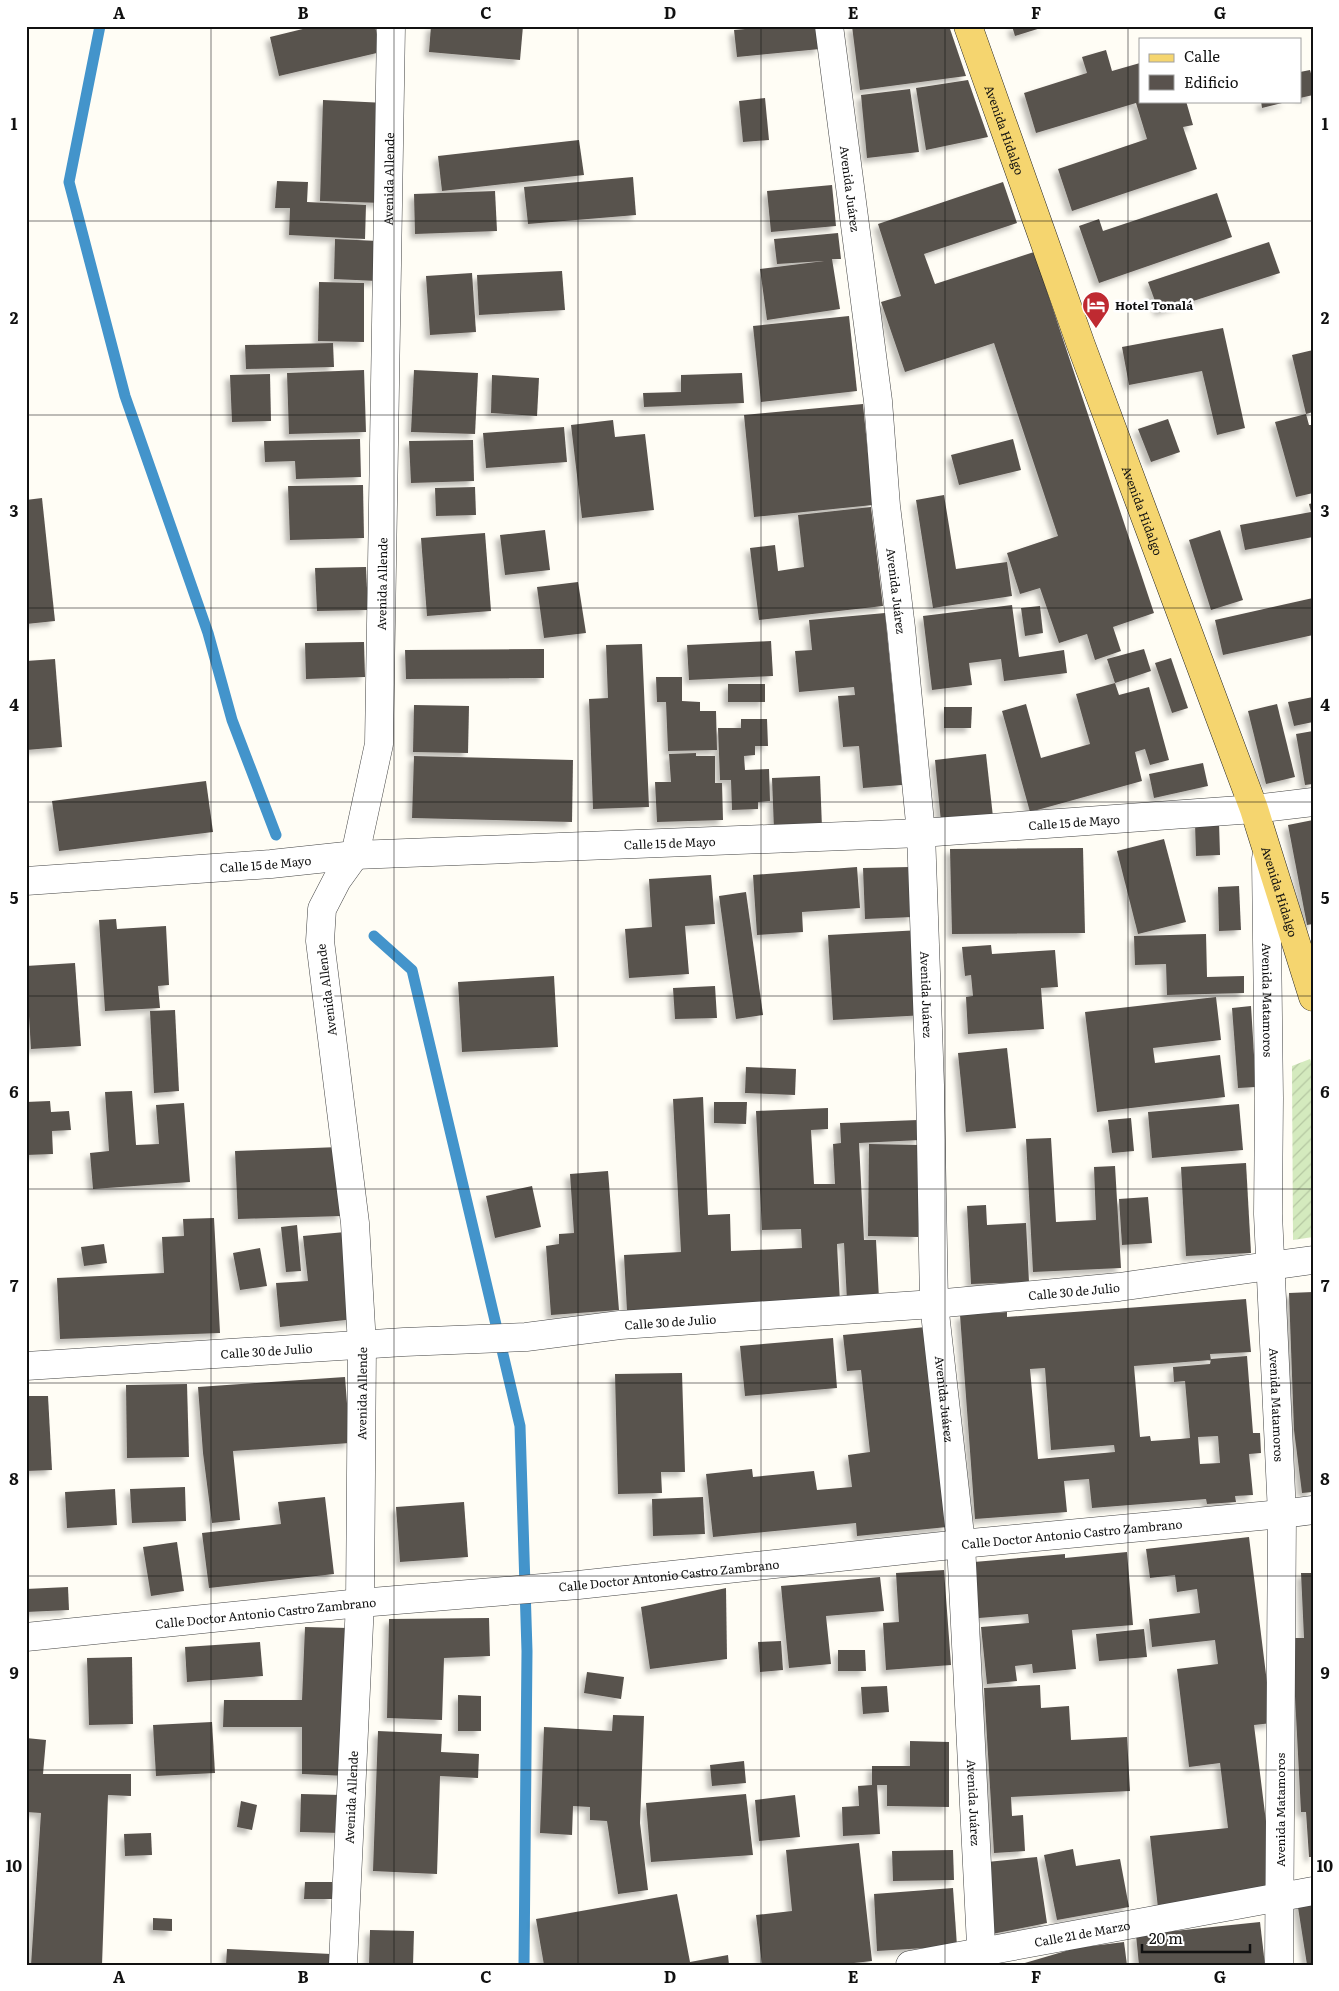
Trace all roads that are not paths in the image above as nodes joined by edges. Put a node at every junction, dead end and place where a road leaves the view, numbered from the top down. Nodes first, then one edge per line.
1 (391, 26) edge
2 (829, 26) edge
3 (968, 26) edge
4 (1313, 802) edge
5 (1254, 809) junction
6 (921, 833) junction
7 (1266, 845) junction
8 (355, 855) junction
9 (26, 881) edge
10 (1313, 996) edge
11 (1313, 1260) edge
12 (1269, 1265) junction
13 (934, 1304) junction
14 (362, 1345) junction
15 (26, 1366) edge
16 (1313, 1510) edge
17 (1282, 1514) junction
18 (961, 1544) junction
19 (360, 1603) junction
20 (26, 1637) edge
21 (1313, 1891) edge
22 (1280, 1898) junction
23 (982, 1959) edge
24 (343, 1965) edge
25 (910, 1965) edge
26 (1279, 1965) edge

1 - 8 street, Avenida Allende
2 - 6 street, Avenida Juárez
3 - 5 main road, Avenida Hidalgo
4 - 5 street, Calle 15 de Mayo
5 - 6 street, Calle 15 de Mayo
5 - 7 main road, Avenida Hidalgo
6 - 8 street, Calle 15 de Mayo
6 - 13 street, Avenida Juárez
7 - 10 main road, Avenida Hidalgo
7 - 12 street, Avenida Matamoros
8 - 9 street, Calle 15 de Mayo
8 - 14 street, Avenida Allende
11 - 12 street, Calle 30 de Julio
12 - 13 street, Calle 30 de Julio
12 - 17 street, Avenida Matamoros
13 - 14 street, Calle 30 de Julio
13 - 18 street, Avenida Juárez
14 - 15 street, Calle 30 de Julio
14 - 19 street, Avenida Allende
16 - 17 street, Calle Doctor Antonio Castro Zambrano
17 - 18 street, Calle Doctor Antonio Castro Zambrano
17 - 22 street, Avenida Matamoros
18 - 19 street, Calle Doctor Antonio Castro Zambrano
18 - 23 street, Avenida Juárez
19 - 20 street, Calle Doctor Antonio Castro Zambrano
19 - 24 street, Avenida Allende
21 - 22 street, Calle 21 de Marzo
22 - 23 street, Calle 21 de Marzo
22 - 26 street, Avenida Matamoros
23 - 25 street, Calle 21 de Marzo

